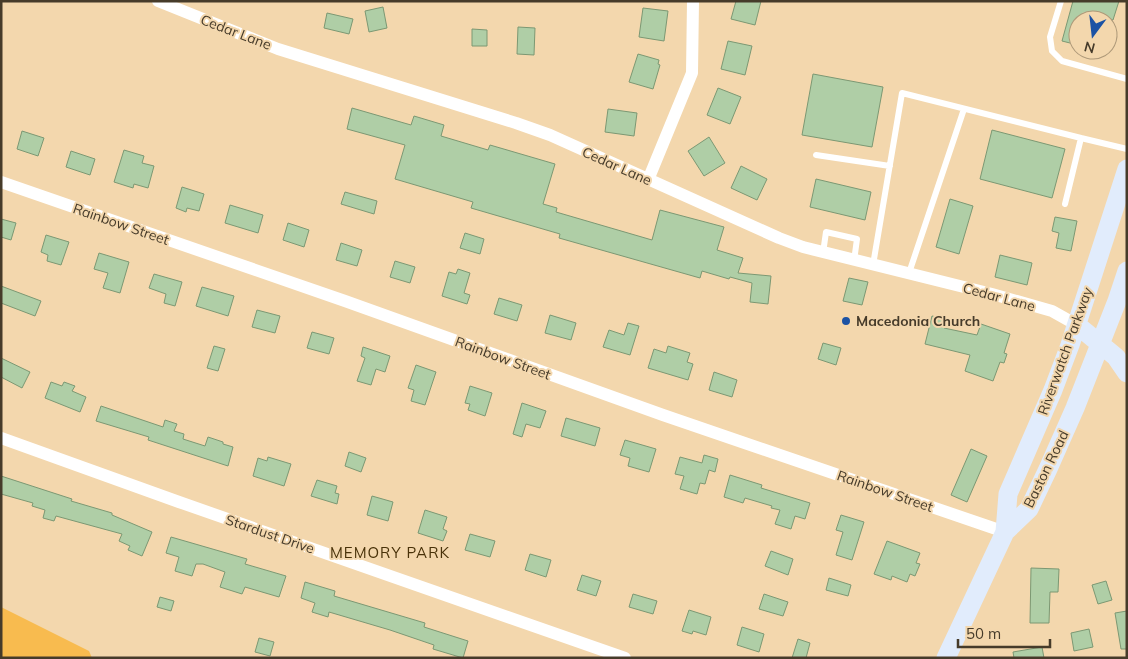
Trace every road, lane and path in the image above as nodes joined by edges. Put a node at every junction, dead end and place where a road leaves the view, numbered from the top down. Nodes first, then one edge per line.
1 (158, 1) edge
2 (692, 1) edge
3 (1061, 1) edge
4 (1127, 79) edge
5 (964, 109) junction
6 (1082, 138) junction
7 (1127, 149) edge
8 (816, 154) dead end
9 (890, 166) junction
10 (1127, 169) edge
11 (648, 180) junction
12 (1, 182) edge
13 (1065, 204) dead end
14 (823, 253) junction
15 (854, 260) junction
16 (872, 265) junction
17 (1127, 271) edge
18 (909, 273) junction
19 (1077, 325) junction
20 (1100, 343) junction
21 (1127, 372) edge
22 (1, 438) edge
23 (1005, 532) junction
24 (625, 658) edge
25 (946, 658) edge

1 - 11 street, Cedar Lane
2 - 11 street
3 - 4 lane
5 - 6 lane
5 - 9 lane
5 - 18 lane
6 - 7 lane
6 - 13 lane
8 - 9 lane
9 - 16 lane
10 - 19 main road, Riverwatch Parkway
11 - 14 street, Cedar Lane
12 - 23 street, Rainbow Street
14 - 15 street, Cedar Lane
14 - 15 lane
15 - 16 street, Cedar Lane
16 - 18 street, Cedar Lane
17 - 20 main road, Baston Road
18 - 19 street, Cedar Lane
19 - 20 main road
19 - 23 main road, Riverwatch Parkway
20 - 21 main road
20 - 23 main road, Baston Road
22 - 24 street, Stardust Drive
23 - 25 main road, Baston Road

